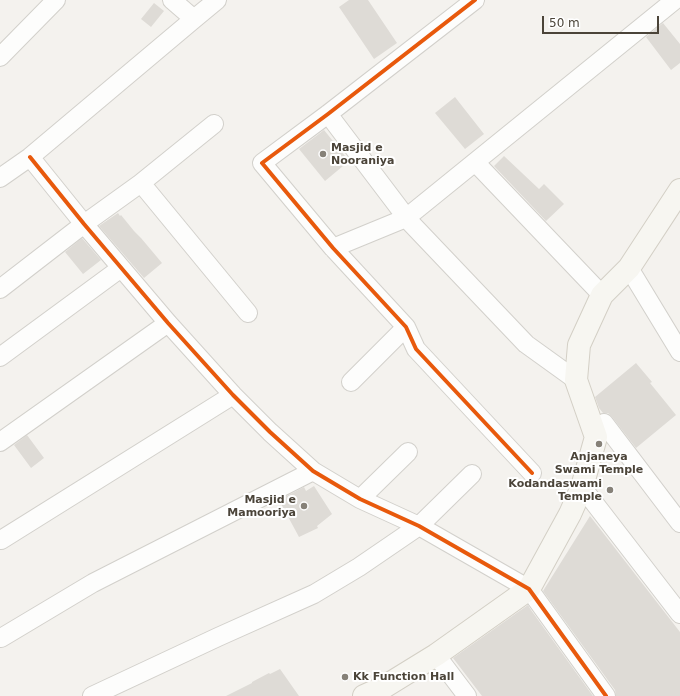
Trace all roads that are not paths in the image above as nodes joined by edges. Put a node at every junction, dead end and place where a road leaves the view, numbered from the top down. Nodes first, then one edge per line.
1 (56, 0) edge
2 (172, 0) edge
3 (217, 0) edge
4 (475, 0) edge
5 (675, 0) edge
6 (194, 19) junction
7 (0, 57) edge
8 (328, 114) junction
9 (214, 124) dead end
10 (30, 157) junction
11 (475, 162) junction
12 (0, 178) edge
13 (140, 183) junction
14 (680, 190) edge
15 (406, 218) junction
16 (84, 224) junction
17 (333, 248) junction
18 (121, 268) junction
19 (629, 268) junction
20 (0, 288) edge
21 (602, 295) junction
22 (248, 313) dead end
23 (168, 323) junction
24 (406, 327) junction
25 (680, 352) edge
26 (0, 357) edge
27 (576, 380) junction
28 (351, 382) dead end
29 (233, 395) junction
30 (596, 436) junction
31 (0, 442) edge
32 (408, 452) dead end
33 (313, 471) junction
34 (532, 473) dead end
35 (472, 474) dead end
36 (582, 486) junction
37 (360, 499) junction
38 (680, 523) edge
39 (419, 526) junction
40 (1, 540) edge
41 (528, 589) junction
42 (680, 614) edge
43 (1, 638) dead end
44 (436, 655) junction
45 (387, 691) edge
46 (92, 696) edge
47 (364, 696) edge
48 (467, 696) edge
49 (606, 696) edge

1 - 7 street
2 - 6 street
3 - 6 street
4 - 8 street
5 - 11 street
6 - 10 street
8 - 15 street
8 - 17 street
9 - 13 street
10 - 12 street
10 - 16 street
11 - 15 street
11 - 21 street
13 - 16 street
13 - 22 street
14 - 19 street
15 - 17 street
15 - 27 street
16 - 18 street
16 - 20 street
17 - 24 street
18 - 23 street
18 - 26 street
19 - 21 street
19 - 25 street
21 - 27 street
23 - 29 street
23 - 31 street
24 - 28 street
24 - 34 street
27 - 30 street
29 - 33 street
29 - 40 street
30 - 36 street
30 - 38 street
32 - 37 street
33 - 37 street
33 - 43 street
35 - 39 street
36 - 41 street
36 - 42 street
37 - 39 street
39 - 41 street
39 - 46 street
41 - 44 street
41 - 49 street
44 - 45 street
44 - 48 street
45 - 47 street

